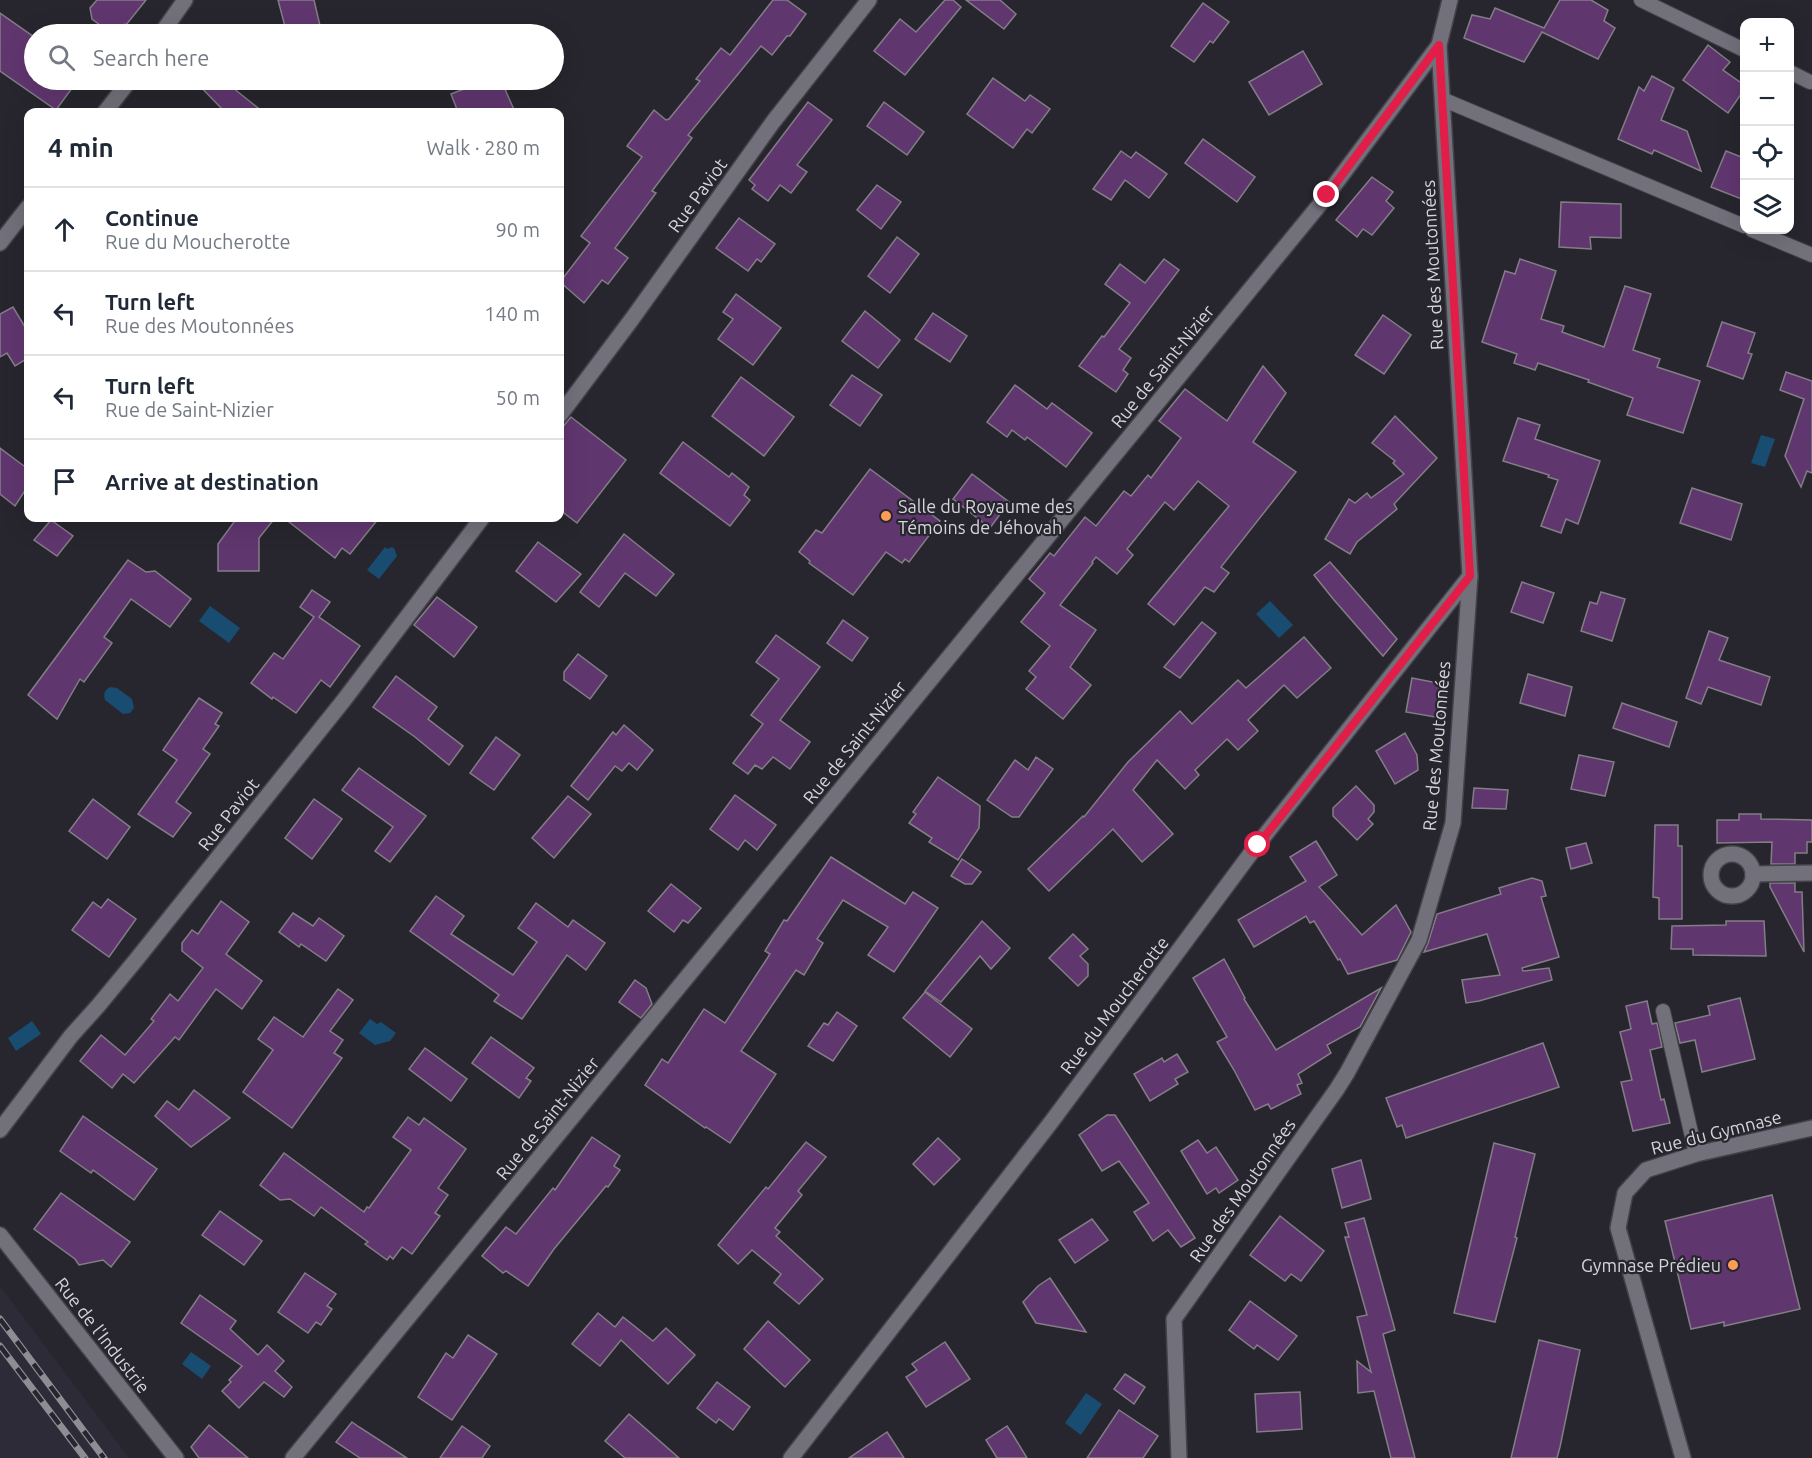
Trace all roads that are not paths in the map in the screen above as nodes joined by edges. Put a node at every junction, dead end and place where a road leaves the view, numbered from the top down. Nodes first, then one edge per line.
1 (185, 0) edge
2 (869, 0) edge
3 (1450, 0) edge
4 (1641, 0) edge
5 (168, 24) edge
6 (1439, 45) junction
7 (1740, 48) edge
8 (1794, 74) edge
9 (1810, 82) dead end
10 (122, 90) edge
11 (1442, 99) junction
12 (108, 108) edge
13 (24, 212) edge
14 (1740, 224) edge
15 (1762, 234) edge
16 (0, 243) edge
17 (1812, 255) edge
18 (564, 410) edge
19 (479, 522) edge
20 (1470, 576) junction
21 (1812, 873) edge
22 (1753, 874) dead end
23 (1663, 1011) dead end
24 (1812, 1128) edge
25 (0, 1130) edge
26 (1696, 1154) junction
27 (0, 1235) edge
28 (176, 1458) edge
29 (293, 1458) edge
30 (791, 1458) edge
31 (1179, 1458) edge
32 (1683, 1458) edge

1 - 5 street
2 - 18 street, Rue Paviot
3 - 6 street, Rue des Moutonnées
4 - 7 lane
6 - 11 street, Rue des Moutonnées
6 - 29 street, Rue de Saint-Nizier
8 - 9 lane
10 - 12 street
11 - 14 lane
11 - 20 street, Rue des Moutonnées
13 - 16 street
15 - 17 lane
19 - 25 street, Rue Paviot
20 - 30 street, Rue du Moucherotte
20 - 31 street, Rue des Moutonnées
21 - 22 street
23 - 26 lane
24 - 26 street, Rue du Gymnase
26 - 32 street, Rue du Gymnase
27 - 28 street, Rue de l'Industrie

